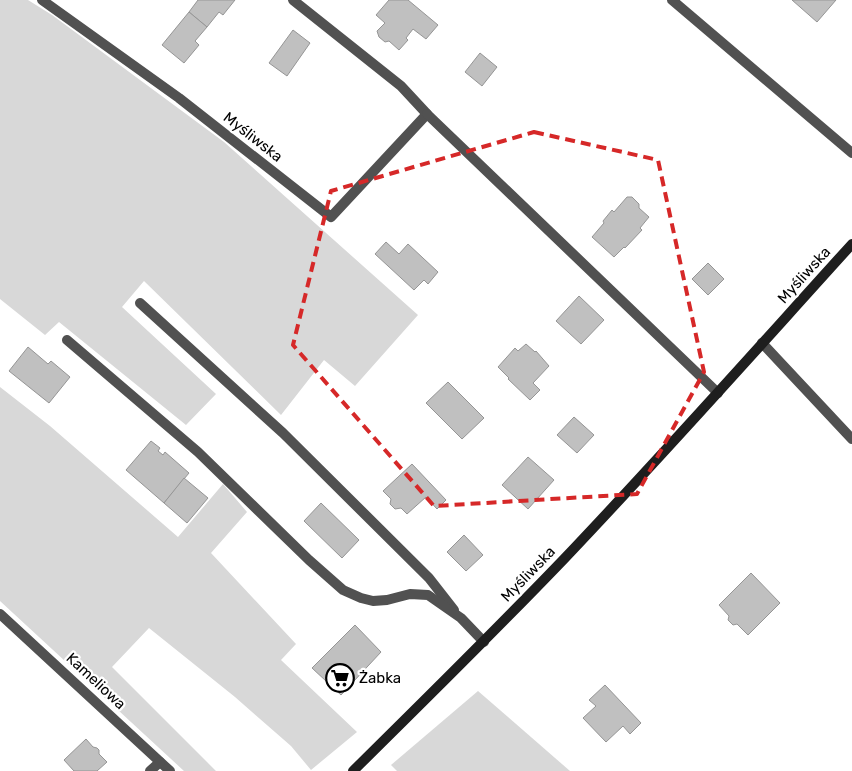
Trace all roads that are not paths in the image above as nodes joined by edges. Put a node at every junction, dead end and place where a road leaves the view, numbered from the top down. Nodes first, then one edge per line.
1 (42, 0) edge
2 (293, 0) edge
3 (672, 0) edge
4 (427, 114) junction
5 (852, 153) edge
6 (852, 244) edge
7 (140, 303) dead end
8 (67, 340) dead end
9 (762, 344) junction
10 (718, 393) junction
11 (852, 439) edge
12 (0, 614) edge
13 (461, 618) junction
14 (484, 642) junction
15 (160, 762) junction
16 (150, 771) edge
17 (170, 771) edge
18 (353, 771) edge

1 - 4 street, Myśliwska
2 - 4 street
3 - 5 street
4 - 10 street
6 - 9 street, Myśliwska
7 - 13 street
8 - 13 street
9 - 10 street, Myśliwska
9 - 11 street
10 - 14 street, Myśliwska
12 - 15 street, Kameliowa
13 - 14 street
14 - 18 street, Myśliwska
15 - 16 street
15 - 17 street, Kameliowa

